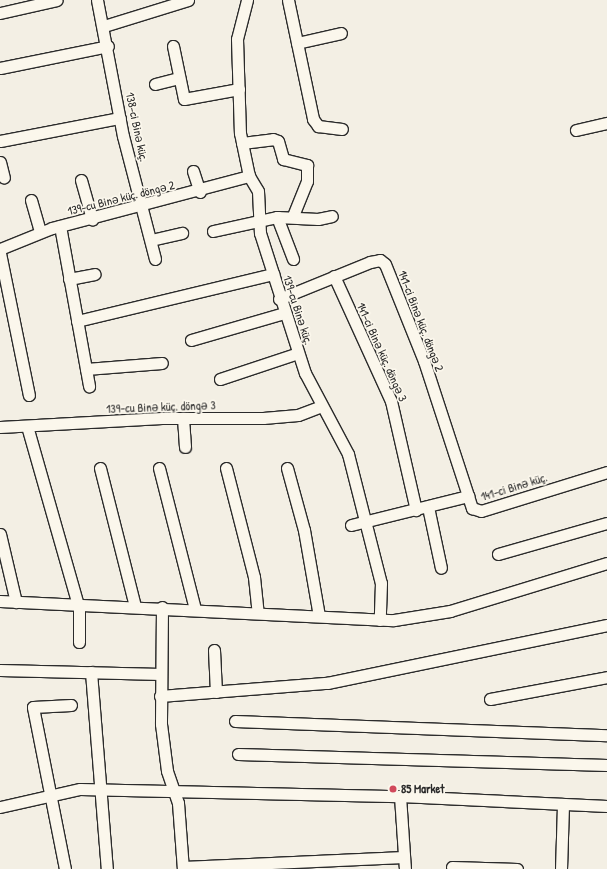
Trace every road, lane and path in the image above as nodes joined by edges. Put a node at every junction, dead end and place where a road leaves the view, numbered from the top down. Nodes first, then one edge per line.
1 (57, 0) edge
2 (97, 0) edge
3 (188, 0) edge
4 (247, 0) edge
5 (288, 0) edge
6 (0, 13) edge
7 (104, 26) junction
8 (341, 33) dead end
9 (297, 43) junction
10 (108, 46) junction
11 (173, 46) dead end
12 (0, 68) edge
13 (178, 78) junction
14 (155, 84) dead end
15 (239, 89) junction
16 (120, 118) junction
17 (607, 124) edge
18 (342, 129) dead end
19 (576, 130) dead end
20 (0, 141) edge
21 (242, 143) junction
22 (0, 162) edge
23 (193, 171) dead end
24 (249, 176) junction
25 (4, 178) dead end
26 (81, 180) dead end
27 (200, 192) junction
28 (31, 200) dead end
29 (142, 206) junction
30 (293, 216) junction
31 (332, 216) dead end
32 (277, 217) junction
33 (92, 219) junction
34 (261, 219) junction
35 (60, 226) junction
36 (213, 231) dead end
37 (40, 232) junction
38 (182, 233) dead end
39 (151, 240) junction
40 (0, 248) edge
41 (0, 253) edge
42 (155, 259) dead end
43 (293, 259) dead end
44 (95, 274) dead end
45 (273, 274) junction
46 (334, 276) junction
47 (69, 279) junction
48 (279, 299) junction
49 (284, 313) junction
50 (77, 321) junction
51 (191, 340) dead end
52 (298, 353) junction
53 (162, 363) dead end
54 (86, 369) junction
55 (220, 379) dead end
56 (89, 386) dead end
57 (29, 395) dead end
58 (321, 406) junction
59 (183, 418) junction
60 (27, 426) junction
61 (0, 427) edge
62 (185, 447) dead end
63 (100, 468) dead end
64 (159, 468) dead end
65 (226, 468) dead end
66 (287, 468) dead end
67 (607, 472) edge
68 (468, 496) junction
69 (428, 507) junction
70 (416, 510) junction
71 (367, 521) junction
72 (607, 523) edge
73 (351, 525) dead end
74 (0, 534) edge
75 (498, 554) dead end
76 (607, 563) edge
77 (441, 568) dead end
78 (0, 601) edge
79 (16, 602) junction
80 (78, 604) junction
81 (135, 606) junction
82 (162, 608) junction
83 (195, 609) junction
84 (258, 613) junction
85 (319, 616) junction
86 (380, 620) junction
87 (607, 625) edge
88 (79, 642) dead end
89 (214, 650) dead end
90 (0, 670) edge
91 (91, 672) junction
92 (161, 674) junction
93 (607, 677) edge
94 (216, 692) junction
95 (160, 696) junction
96 (490, 699) dead end
97 (71, 705) dead end
98 (235, 721) dead end
99 (607, 734) edge
100 (238, 754) dead end
101 (607, 765) edge
102 (101, 788) junction
103 (172, 789) junction
104 (49, 794) junction
105 (400, 796) junction
106 (563, 804) junction
107 (607, 806) edge
108 (0, 807) edge
109 (404, 857) junction
110 (452, 867) dead end
111 (183, 868) edge
112 (65, 869) edge
113 (106, 869) edge
114 (405, 869) edge
115 (512, 869) edge
116 (517, 869) edge
117 (561, 869) edge

1 - 6 street
2 - 7 street, 138-ci Binə küç.
3 - 7 street
4 - 15 street, 139-cu Binə küç.
5 - 9 street
7 - 10 street, 138-ci Binə küç.
8 - 9 street
9 - 18 street
10 - 12 street
10 - 16 street, 138-ci Binə küç.
11 - 13 street
13 - 14 street
13 - 15 street
15 - 21 street, 139-cu Binə küç.
16 - 20 street
16 - 29 street, 138-ci Binə küç.
17 - 19 street
21 - 24 street, 139-cu Binə küç.
21 - 30 street
22 - 25 street
23 - 27 street
24 - 27 street, 139-cu Binə küç. döngə 2
24 - 34 street, 139-cu Binə küç.
26 - 33 street
27 - 29 street, 139-cu Binə küç. döngə 2
28 - 37 street
29 - 33 street, 139-cu Binə küç. döngə 2
29 - 39 street, 138-ci Binə küç.
30 - 31 street
30 - 32 street
32 - 34 street
32 - 43 street
33 - 35 street, 139-cu Binə küç. döngə 2
34 - 36 street
34 - 45 street, 139-cu Binə küç.
35 - 37 street, 139-cu Binə küç. döngə 2
35 - 47 street
37 - 40 street, 139-cu Binə küç. döngə 2
38 - 39 street
39 - 42 street, 138-ci Binə küç.
41 - 57 street
44 - 47 street
45 - 48 street, 139-cu Binə küç.
45 - 50 street
46 - 48 street, 141-ci Binə küç. döngə 2
46 - 68 street, 141-ci Binə küç. döngə 2
46 - 70 street, 141-ci Binə küç. döngə 3
47 - 50 street
48 - 49 street, 139-cu Binə küç.
49 - 51 street
49 - 52 street, 139-cu Binə küç.
50 - 54 street
52 - 55 street
52 - 58 street, 139-cu Binə küç.
53 - 54 street
54 - 56 street
58 - 59 street, 139-cu Binə küç. döngə 3
58 - 71 street, 139-cu Binə küç.
59 - 60 street, 139-cu Binə küç. döngə 3
59 - 62 street
60 - 61 street, 139-cu Binə küç. döngə 3
60 - 80 street
63 - 81 street
64 - 83 street
65 - 84 street
66 - 85 street
67 - 68 street, 141-ci Binə küç.
68 - 69 street, 141-ci Binə küç.
69 - 70 street, 141-ci Binə küç.
69 - 77 street
70 - 71 street, 141-ci Binə küç.
71 - 73 street, 141-ci Binə küç.
71 - 86 street, 139-cu Binə küç.
72 - 75 street
74 - 79 street
76 - 86 street
78 - 79 street
79 - 80 street
80 - 81 street
80 - 88 street
81 - 82 street
82 - 83 street
82 - 92 street
83 - 84 street
84 - 85 street
85 - 86 street
87 - 94 street
89 - 94 street
90 - 91 street
91 - 92 street
91 - 102 street
92 - 95 street
93 - 96 street
94 - 95 street
95 - 103 street
97 - 104 street
98 - 99 street
100 - 101 street
102 - 103 street
102 - 104 street
102 - 113 street
103 - 105 street
103 - 111 street
104 - 108 street
104 - 112 street
105 - 106 street
105 - 109 street
106 - 107 street
106 - 117 street
109 - 111 street
109 - 114 street
110 - 115 street
115 - 116 street

